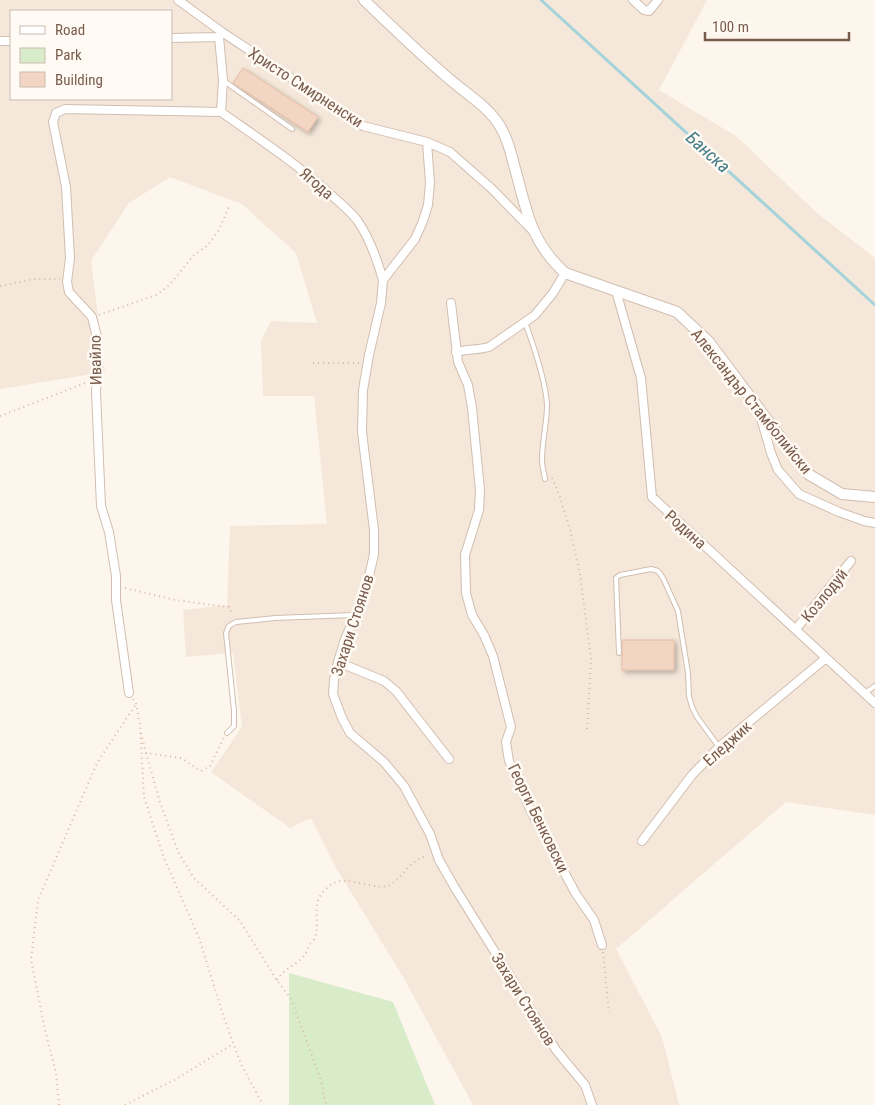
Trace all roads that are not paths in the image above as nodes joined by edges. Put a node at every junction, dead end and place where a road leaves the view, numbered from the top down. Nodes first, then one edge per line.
1 (178, 0) edge
2 (364, 0) edge
3 (634, 0) edge
4 (658, 0) edge
5 (220, 34) junction
6 (172, 38) edge
7 (223, 80) junction
8 (221, 112) junction
9 (292, 129) dead end
10 (427, 142) junction
11 (533, 231) junction
12 (565, 272) junction
13 (383, 280) junction
14 (616, 291) junction
15 (451, 303) dead end
16 (525, 322) junction
17 (456, 352) junction
18 (758, 408) junction
19 (545, 479) dead end
20 (875, 497) edge
21 (875, 523) edge
22 (851, 561) dead end
23 (356, 615) junction
24 (796, 629) junction
25 (619, 653) dead end
26 (826, 658) junction
27 (338, 662) junction
28 (875, 686) edge
29 (129, 693) road end
30 (865, 693) junction
31 (875, 702) edge
32 (227, 733) road end
33 (719, 747) junction
34 (448, 759) dead end
35 (642, 842) dead end
36 (602, 945) road end
37 (592, 1105) edge

1 - 5 street, Христо Смирненски
2 - 11 street, Александър Стамболийски
3 - 4 street
5 - 6 street
5 - 7 street
5 - 10 street, Христо Смирненски
7 - 8 street
7 - 9 lane
8 - 13 street, Ягода
8 - 29 street, Ивайло
10 - 11 street, Христо Смирненски
10 - 13 street
11 - 12 street, Александър Стамболийски
12 - 14 street, Александър Стамболийски
12 - 16 street
13 - 23 street, Захари Стоянов
14 - 18 street, Александър Стамболийски
14 - 24 street, Родина
15 - 17 street, Георги Бенковски
16 - 17 street
16 - 19 lane
17 - 36 street, Георги Бенковски
18 - 20 street, Александър Стамболийски
18 - 21 street
22 - 24 street, Козлодуй
23 - 27 street, Захари Стоянов
23 - 32 lane
24 - 26 street, Родина
25 - 33 lane
26 - 30 street, Родина
26 - 33 street, Еледжик
27 - 34 street
27 - 37 street, Захари Стоянов
28 - 30 lane
30 - 31 street, Родина
33 - 35 street, Еледжик

